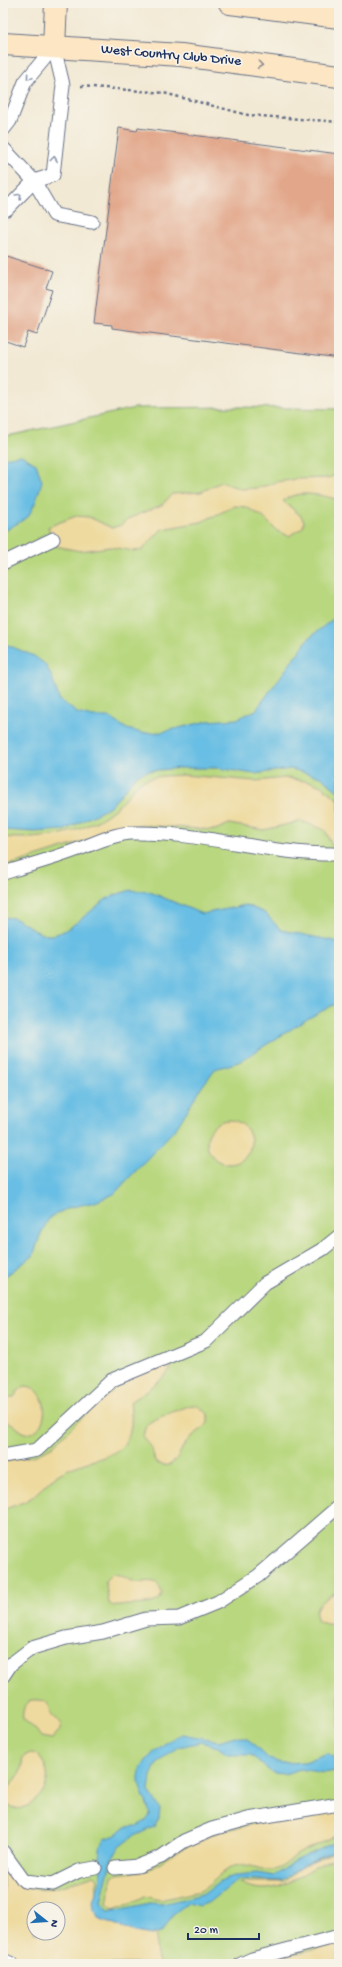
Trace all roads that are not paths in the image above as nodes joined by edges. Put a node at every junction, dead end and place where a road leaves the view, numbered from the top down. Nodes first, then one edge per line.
1 (56, 3) edge
2 (230, 3) edge
3 (339, 17) edge
4 (3, 44) edge
5 (54, 47) junction
6 (339, 76) edge
7 (3, 130) edge
8 (3, 148) edge
9 (34, 181) junction
10 (3, 208) edge
11 (92, 222) dead end
12 (53, 539) dead end
13 (3, 563) edge
14 (333, 854) dead end
15 (3, 873) edge
16 (339, 1236) edge
17 (3, 1456) edge
18 (339, 1506) edge
19 (3, 1676) edge
20 (339, 1804) edge
21 (3, 1852) edge
22 (95, 1868) dead end
23 (115, 1868) dead end
24 (339, 1936) edge
25 (3, 1960) edge
26 (12, 1964) edge
27 (241, 1964) edge

1 - 5 street
2 - 3 street
4 - 5 street, West Country Club Drive
5 -> 6 street, West Country Club Drive
5 -> 7 lane
9 -> 5 lane
8 - 9 lane
10 -> 9 lane
9 - 11 lane
12 - 13 lane
14 - 15 lane
16 - 17 lane
18 - 19 lane
20 - 23 lane
21 - 22 lane
24 - 27 lane
25 - 26 lane

